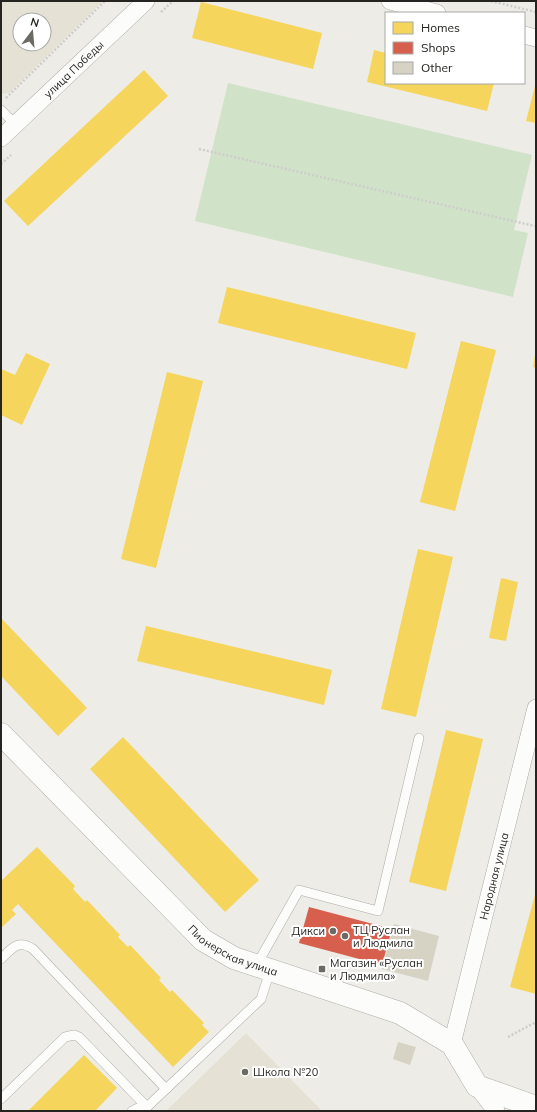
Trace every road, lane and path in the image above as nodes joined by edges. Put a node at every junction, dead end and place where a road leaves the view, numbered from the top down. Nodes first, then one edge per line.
1 (105, 1) edge
2 (146, 1) edge
3 (390, 1) edge
4 (490, 1) edge
5 (433, 12) edge
6 (536, 12) edge
7 (525, 35) edge
8 (536, 38) edge
9 (1, 102) edge
10 (1, 110) edge
11 (15, 124) junction
12 (1, 138) edge
13 (199, 150) dead end
14 (535, 226) edge
15 (536, 708) edge
16 (1, 734) edge
17 (419, 738) dead end
18 (1, 958) edge
19 (263, 968) junction
20 (536, 1022) edge
21 (508, 1037) dead end
22 (452, 1044) junction
23 (478, 1086) junction
24 (166, 1089) junction
25 (1, 1099) edge
26 (147, 1107) junction
27 (536, 1107) edge
28 (132, 1111) edge
29 (496, 1111) edge

1 - 9 path
2 - 11 street, улица Победы
3 - 5 street
4 - 6 path
7 - 8 street
10 - 11 lane
11 - 12 street, улица Победы
13 - 14 path
15 - 22 street, Народная улица
16 - 19 street, Пионерская улица
17 - 19 lane
18 - 24 lane
19 - 22 street, Пионерская улица
19 - 24 lane
20 - 21 path
22 - 23 street, Пионерская улица
23 - 27 street
23 - 29 street, Пионерская улица
24 - 26 lane
25 - 26 lane
26 - 28 lane

